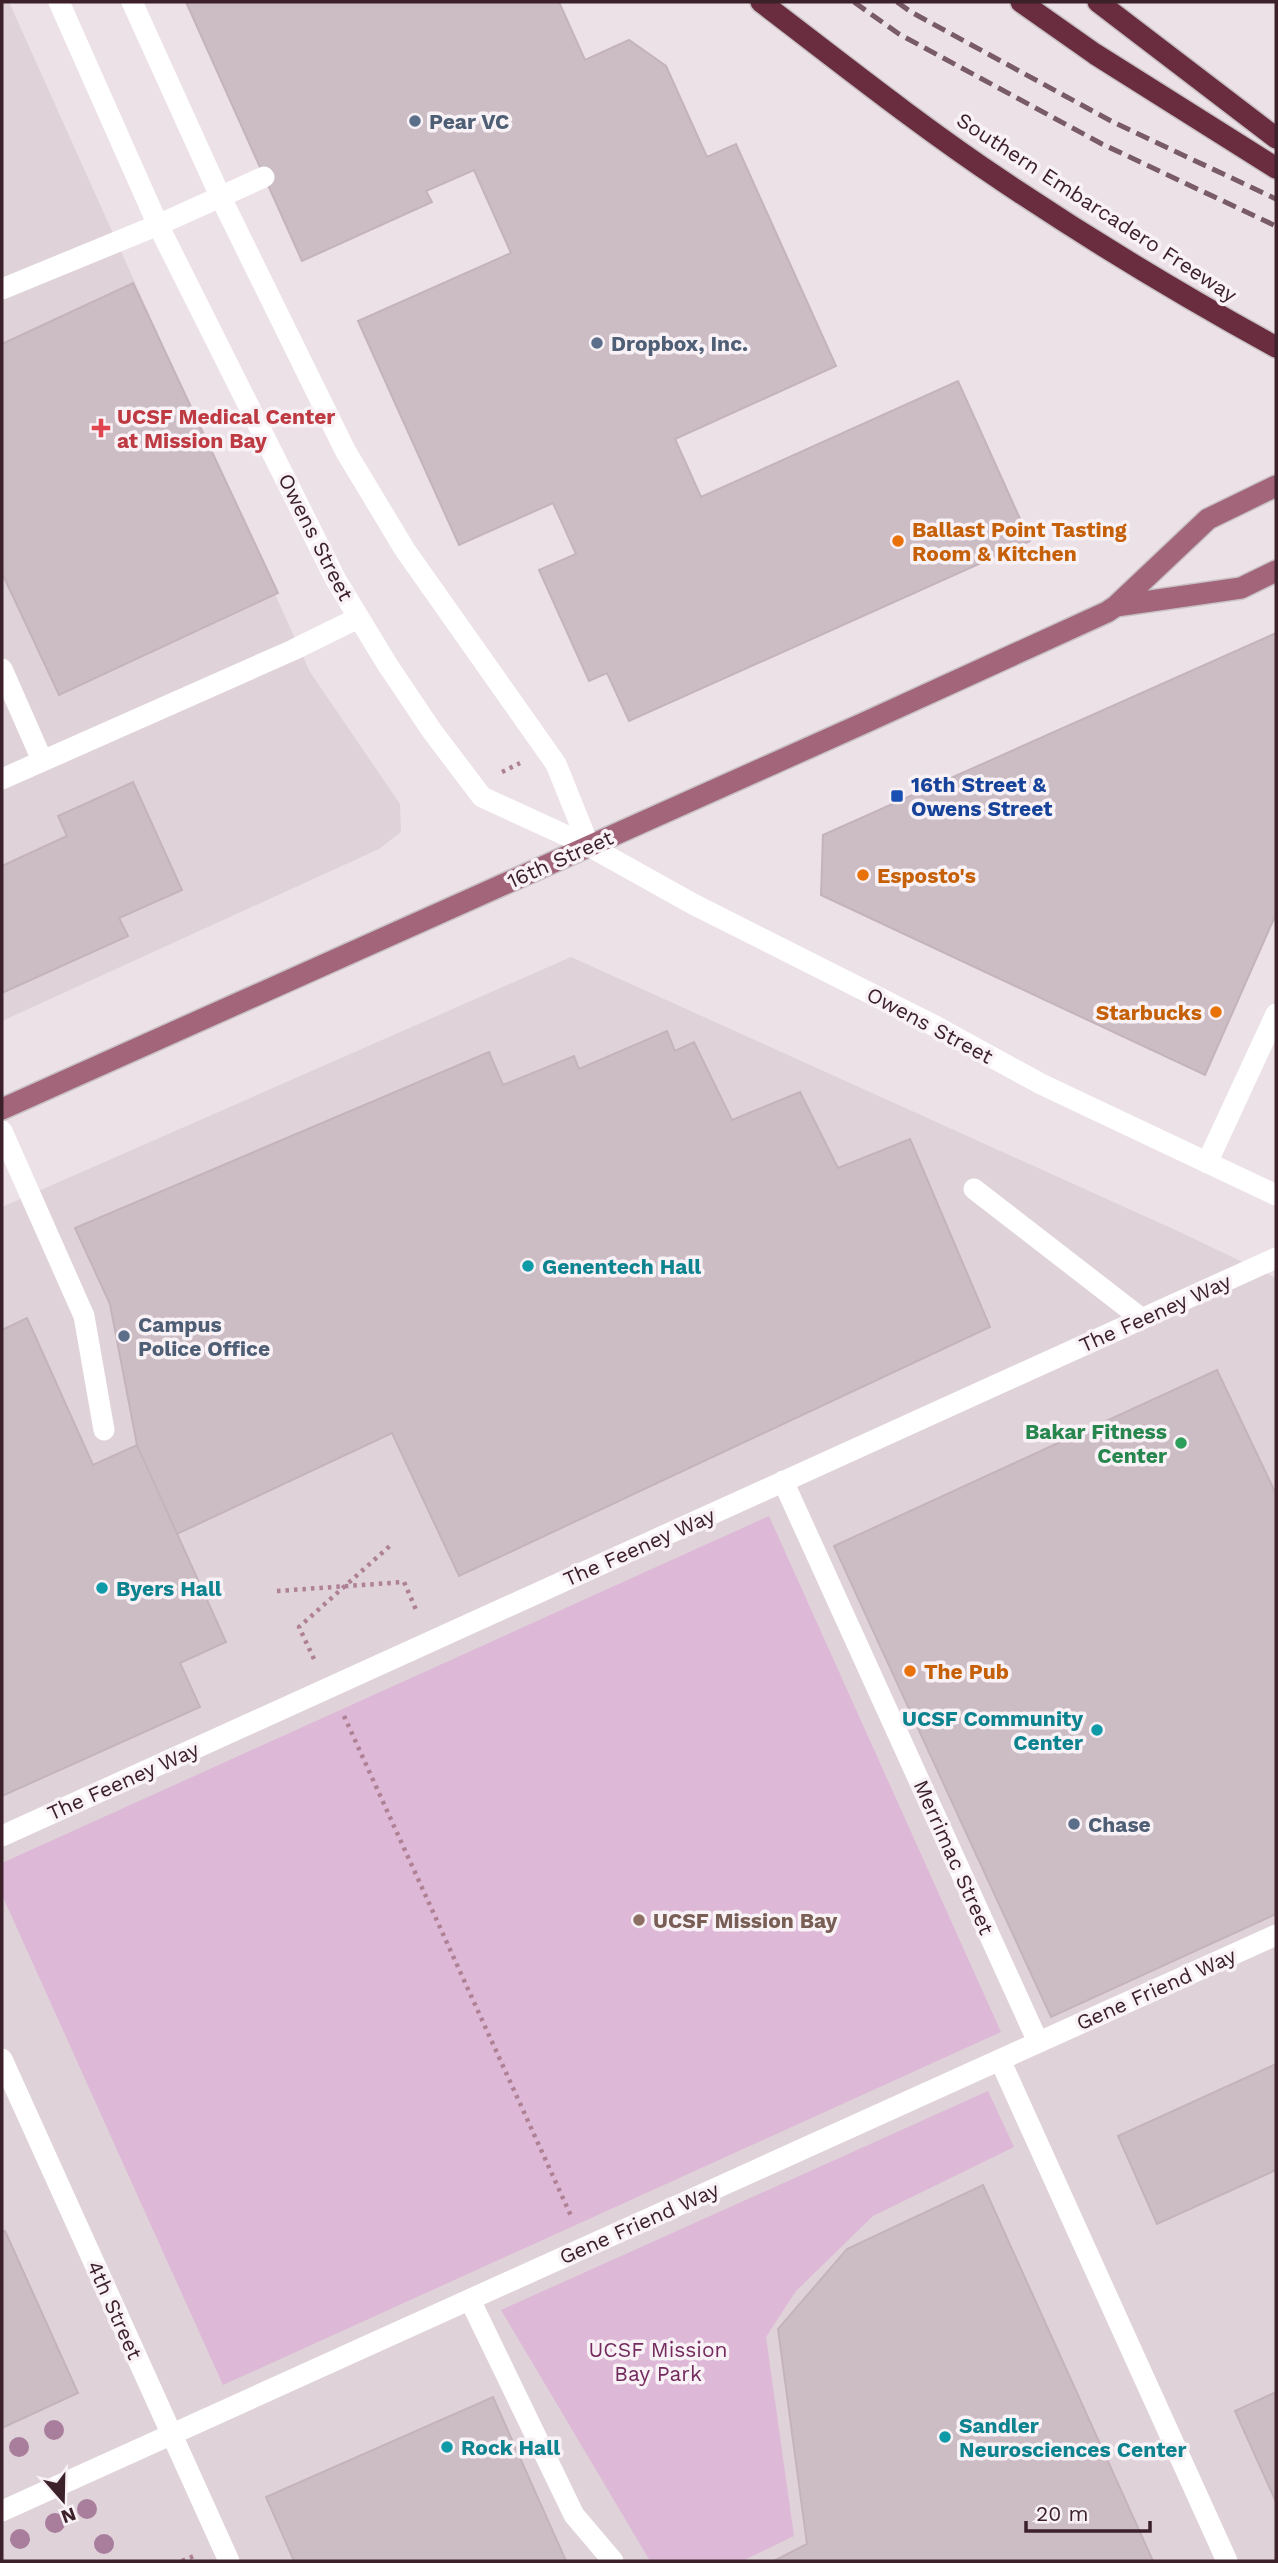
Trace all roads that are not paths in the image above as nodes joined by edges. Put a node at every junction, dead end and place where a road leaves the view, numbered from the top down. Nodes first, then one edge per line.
1 (58, 2) edge
2 (132, 2) edge
3 (761, 2) edge
4 (1021, 2) edge
5 (1098, 2) edge
6 (1276, 138) edge
7 (1276, 167) edge
8 (264, 177) dead end
9 (221, 198) junction
10 (158, 225) junction
11 (2, 289) edge
12 (1276, 347) edge
13 (1276, 486) edge
14 (1276, 571) edge
15 (1116, 607) junction
16 (358, 618) junction
17 (2, 669) edge
18 (42, 760) junction
19 (2, 779) edge
20 (589, 846) junction
21 (1276, 1014) edge
22 (2, 1109) edge
23 (2, 1132) edge
24 (1207, 1163) junction
25 (974, 1189) dead end
26 (1276, 1195) edge
27 (1276, 1258) edge
28 (1142, 1319) junction
29 (104, 1430) dead end
30 (783, 1481) junction
31 (2, 1836) edge
32 (1276, 1935) edge
33 (1038, 2042) junction
34 (2, 2059) edge
35 (1000, 2060) junction
36 (470, 2300) junction
37 (171, 2434) junction
38 (2, 2511) edge
39 (229, 2561) edge
40 (613, 2561) edge
41 (1227, 2561) edge

1 - 10 street, Owens Street
2 - 9 street
3 - 12 highway, Southern Embarcadero Freeway
4 - 7 highway
5 - 6 highway
8 - 9 street
9 - 10 street
9 - 20 street
10 - 11 street
10 - 16 street, Owens Street
13 - 15 main road, 16th Street
14 - 15 main road, 16th Street
15 - 20 main road, 16th Street
16 - 18 street
16 - 20 street, Owens Street
17 - 18 street
18 - 19 street
20 - 22 main road, 16th Street
20 - 24 street, Owens Street
21 - 24 street
23 - 29 street
24 - 26 street, Owens Street
25 - 28 street
27 - 28 street, The Feeney Way
28 - 30 street, The Feeney Way
30 - 31 street, The Feeney Way
30 - 33 street, Merrimac Street
32 - 33 street, Gene Friend Way
33 - 35 street, Gene Friend Way
34 - 37 street, 4th Street
35 - 36 street, Gene Friend Way
35 - 41 street
36 - 37 street, Gene Friend Way
36 - 40 street
37 - 38 street, Gene Friend Way
37 - 39 street, 4th Street

